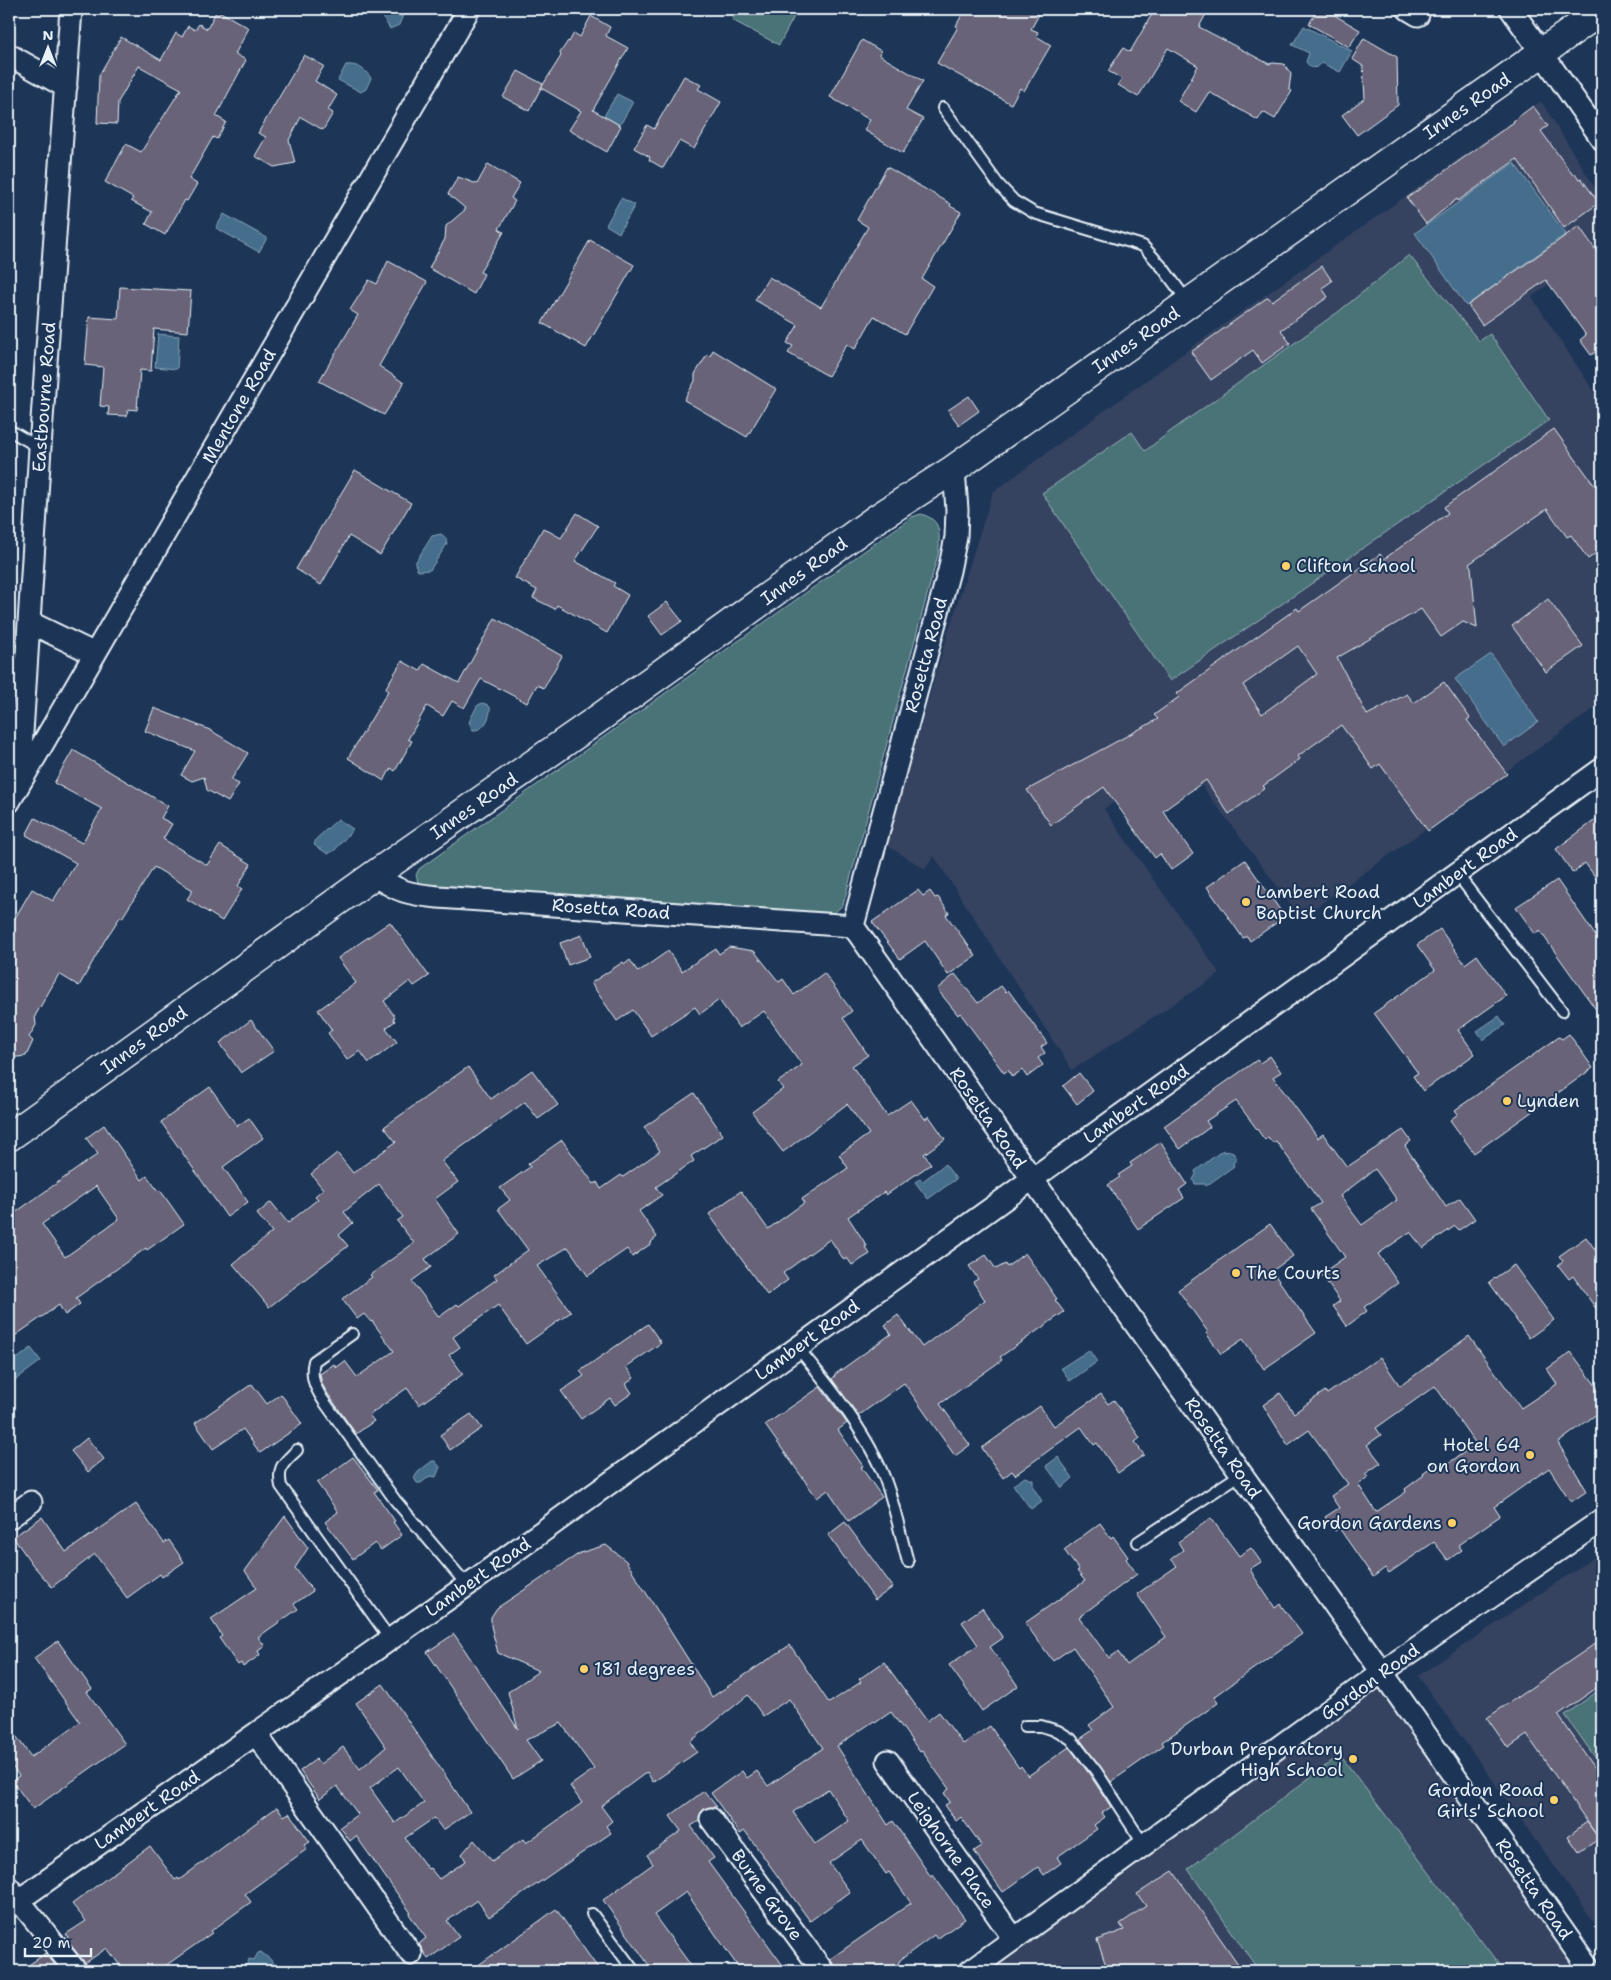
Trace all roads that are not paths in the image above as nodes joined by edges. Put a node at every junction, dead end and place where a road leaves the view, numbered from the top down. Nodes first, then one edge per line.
1 (71, 9) edge
2 (469, 9) edge
3 (1511, 9) edge
4 (1602, 10) edge
5 (1541, 53) junction
6 (9, 55) edge
7 (66, 87) junction
8 (943, 108) dead end
9 (1602, 139) edge
10 (1188, 303) junction
11 (9, 430) edge
12 (40, 448) junction
13 (954, 469) junction
14 (29, 622) junction
15 (95, 654) junction
16 (1602, 769) edge
17 (14, 794) edge
18 (1457, 874) junction
19 (374, 875) junction
20 (853, 926) junction
21 (1562, 1011) dead end
22 (9, 1137) edge
23 (1032, 1179) junction
24 (352, 1334) dead end
25 (797, 1347) junction
26 (297, 1450) dead end
27 (1241, 1474) junction
28 (31, 1502) dead end
29 (9, 1518) edge
30 (1602, 1520) edge
31 (1138, 1542) dead end
32 (908, 1562) dead end
33 (467, 1585) junction
34 (390, 1639) junction
35 (1382, 1672) junction
36 (1025, 1726) dead end
37 (256, 1734) junction
38 (888, 1760) dead end
39 (711, 1818) dead end
40 (1144, 1846) junction
41 (12, 1898) edge
42 (592, 1914) dead end
43 (1014, 1939) junction
44 (411, 1954) dead end
45 (76, 1971) edge
46 (634, 1971) edge
47 (823, 1971) edge
48 (970, 1971) edge
49 (1591, 1971) edge

1 - 7 street, Eastbourne Road
2 - 15 street, Mentone Road
3 - 5 street
4 - 5 street, Innes Road
5 - 9 street
5 - 10 street, Innes Road
6 - 7 street
7 - 12 street, Eastbourne Road
8 - 10 lane
10 - 13 street, Innes Road
11 - 12 lane
12 - 14 street, Eastbourne Road
13 - 19 street, Innes Road
13 - 20 street, Rosetta Road
14 - 15 street
14 - 17 street, Eastbourne Road
15 - 17 street, Mentone Road
16 - 18 street, Lambert Road
18 - 21 lane
18 - 23 street, Lambert Road
19 - 20 street, Rosetta Road
19 - 22 street, Innes Road
20 - 23 street, Rosetta Road
23 - 25 street, Lambert Road
23 - 27 street, Rosetta Road
24 - 33 lane
25 - 32 lane
25 - 33 street, Lambert Road
26 - 34 lane
27 - 31 lane
27 - 35 street, Rosetta Road
28 - 29 street
30 - 35 street, Gordon Road
33 - 34 street, Lambert Road
34 - 37 street, Lambert Road
35 - 40 street, Gordon Road
35 - 49 street, Rosetta Road
36 - 40 lane
37 - 41 street, Lambert Road
37 - 44 street
38 - 43 street, Leighorne Place
39 - 47 street, Burne Grove
40 - 43 street, Gordon Road
41 - 45 street
42 - 46 lane
43 - 48 street, Gordon Road

